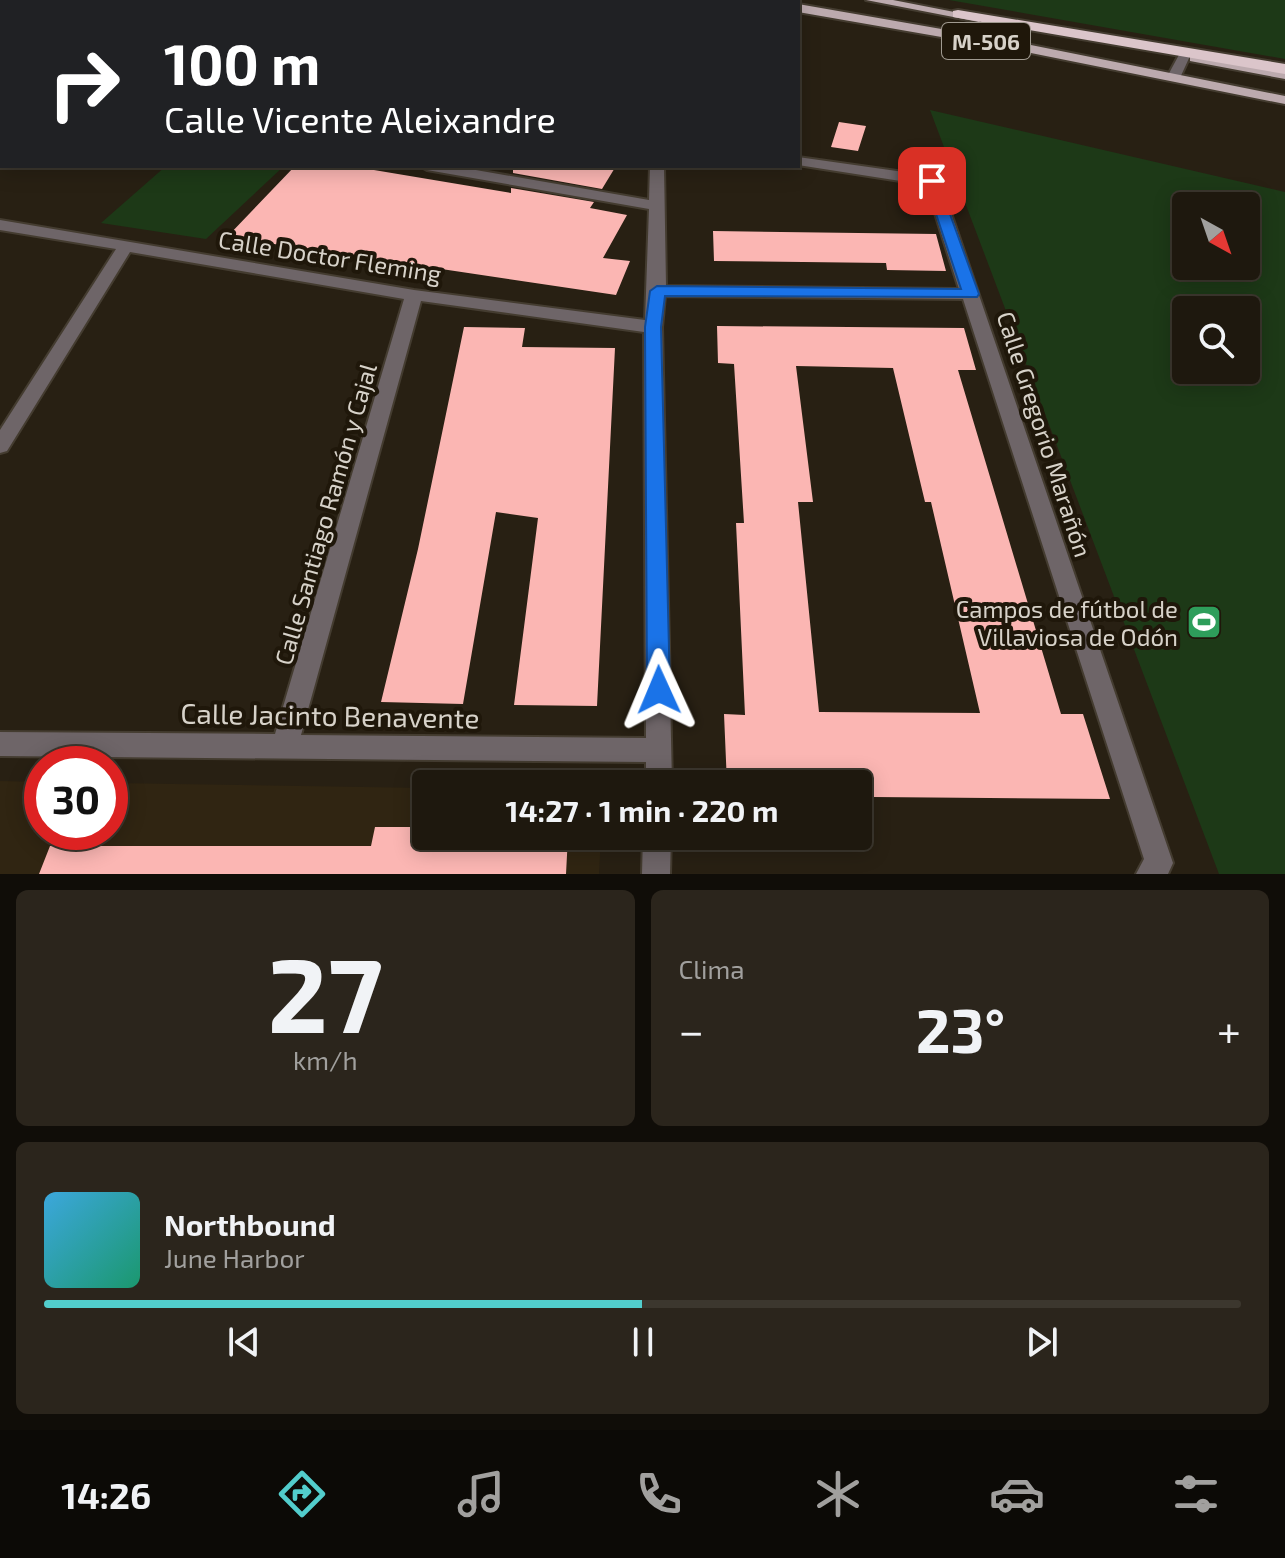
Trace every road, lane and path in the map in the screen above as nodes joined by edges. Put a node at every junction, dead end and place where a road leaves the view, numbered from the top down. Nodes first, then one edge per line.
1 (872, 0) edge
2 (800, 8) edge
3 (958, 14) junction
4 (1184, 56) junction
5 (1285, 69) edge
6 (1285, 75) edge
7 (1174, 77) junction
8 (1285, 102) edge
9 (800, 161) edge
10 (438, 168) edge
11 (657, 168) edge
12 (657, 206) junction
13 (0, 225) edge
14 (126, 246) junction
15 (657, 291) junction
16 (971, 294) junction
17 (414, 295) junction
18 (653, 327) junction
19 (0, 446) edge
20 (0, 744) edge
21 (285, 746) junction
22 (660, 750) junction
23 (659, 770) edge
24 (657, 850) edge
25 (656, 874) edge
26 (1150, 874) edge

1 - 3 main road, M-506
2 - 7 main road, M-506
3 - 4 main road, M-506
3 - 5 highway
4 - 6 main road, M-506
4 - 7 street
7 - 8 main road
9 - 16 street, Calle Gregorio Marañón
10 - 12 street
11 - 12 street
12 - 15 street
13 - 14 street, Calle Doctor Fleming
14 - 17 street, Calle Doctor Fleming
14 - 19 street
15 - 16 street
15 - 18 street
16 - 26 street, Calle Gregorio Marañón
17 - 18 street, Calle Doctor Fleming
17 - 21 street, Calle Santiago Ramón y Cajal
18 - 22 street
20 - 21 street, Calle Jacinto Benavente
21 - 22 street, Calle Jacinto Benavente
22 - 23 street
24 - 25 street

